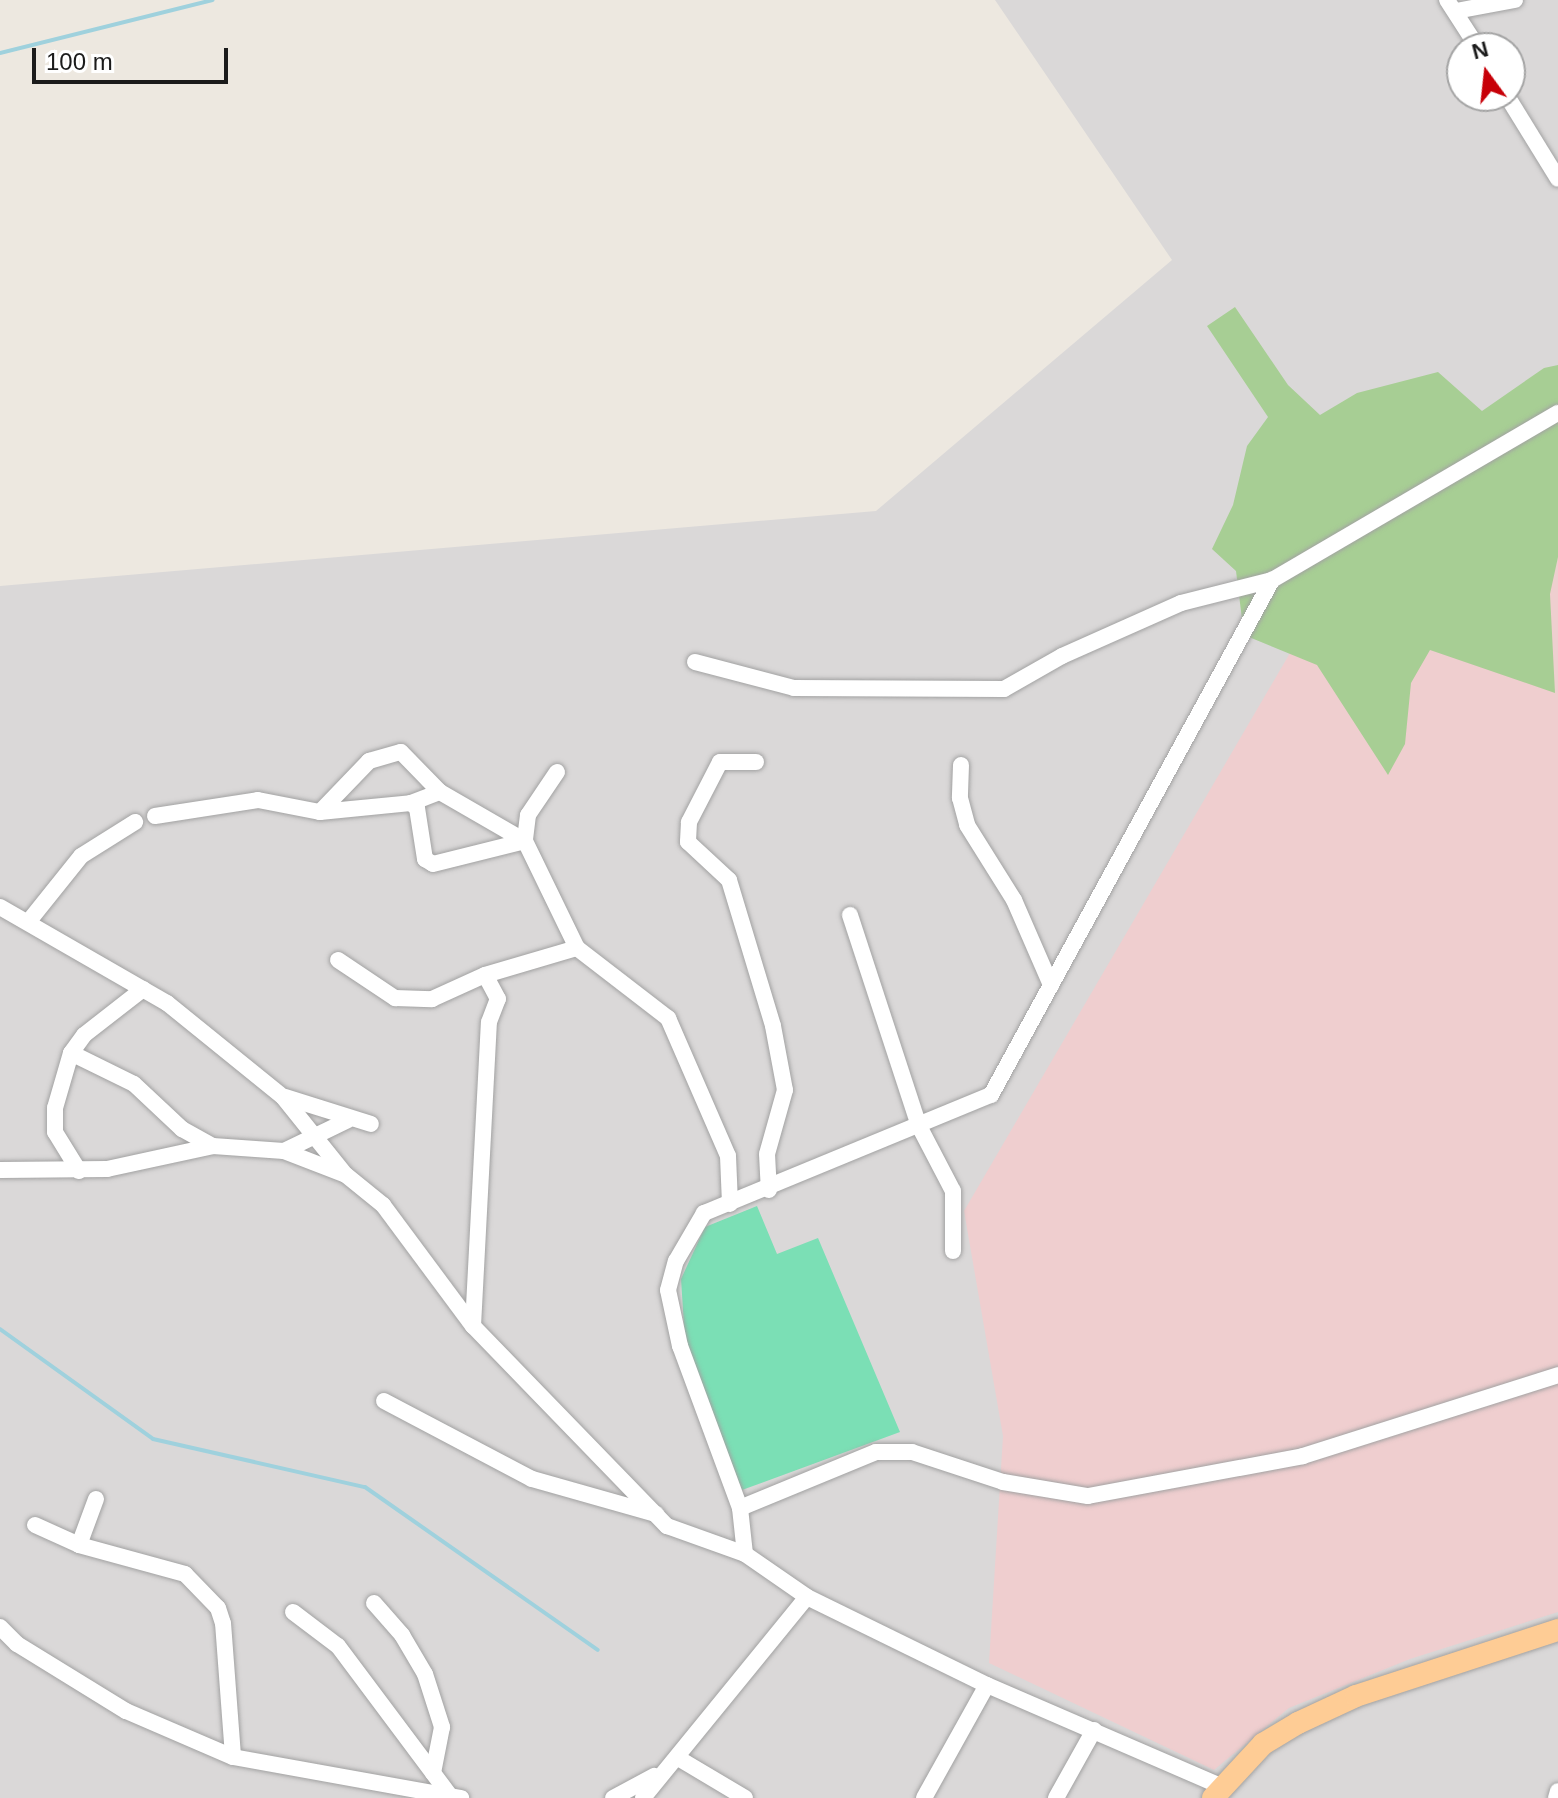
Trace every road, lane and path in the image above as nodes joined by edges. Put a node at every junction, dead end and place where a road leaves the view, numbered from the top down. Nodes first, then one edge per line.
1 (1515, 0) edge
2 (1452, 6) edge
3 (1468, 32) edge
4 (1517, 112) edge
5 (1558, 179) edge
6 (1558, 413) edge
7 (1272, 580) junction
8 (695, 662) dead end
9 (756, 762) dead end
10 (961, 765) dead end
11 (557, 772) dead end
12 (440, 792) junction
13 (411, 803) junction
14 (320, 812) junction
15 (155, 816) dead end
16 (135, 822) dead end
17 (525, 841) junction
18 (0, 907) edge
19 (850, 915) dead end
20 (29, 921) junction
21 (577, 948) junction
22 (338, 960) dead end
23 (485, 975) junction
24 (1051, 985) junction
25 (143, 989) junction
26 (71, 1053) junction
27 (283, 1097) junction
28 (348, 1120) junction
29 (371, 1124) dead end
30 (919, 1126) junction
31 (317, 1138) junction
32 (213, 1146) junction
33 (284, 1151) junction
34 (0, 1170) edge
35 (79, 1171) junction
36 (346, 1175) junction
37 (769, 1190) junction
38 (730, 1204) junction
39 (953, 1251) dead end
40 (473, 1326) junction
41 (1558, 1375) edge
42 (384, 1401) dead end
43 (96, 1499) dead end
44 (740, 1508) junction
45 (656, 1514) junction
46 (35, 1525) dead end
47 (79, 1545) junction
48 (745, 1554) junction
49 (807, 1597) junction
50 (374, 1603) dead end
51 (293, 1612) dead end
52 (0, 1627) edge
53 (1558, 1630) edge
54 (987, 1685) junction
55 (1094, 1730) junction
56 (233, 1757) junction
57 (678, 1758) junction
58 (433, 1773) junction
59 (658, 1774) junction
60 (1558, 1791) edge
61 (1217, 1792) edge
62 (455, 1796) edge
63 (613, 1798) edge
64 (643, 1798) edge
65 (745, 1798) edge
66 (924, 1798) edge
67 (1056, 1798) edge
68 (1556, 1798) edge

1 - 2 street
2 - 3 street
4 - 5 street
6 - 7 street
7 - 8 street
7 - 24 street
9 - 37 street
10 - 24 street
11 - 17 street
12 - 13 street
12 - 14 street
12 - 17 street
13 - 14 street
13 - 17 street
14 - 15 street
16 - 20 street
17 - 21 street
18 - 20 street
19 - 30 street
20 - 25 street
21 - 23 street
21 - 38 street
22 - 23 street
23 - 40 street
24 - 30 street
25 - 26 street
25 - 27 street
26 - 32 street
26 - 35 street
27 - 28 street
27 - 31 street
28 - 29 street
28 - 31 street
30 - 37 street
30 - 39 street
31 - 33 street
31 - 36 street
32 - 33 street
32 - 35 street
33 - 36 street
34 - 35 street
36 - 40 street
37 - 38 street
38 - 44 street
40 - 45 street
41 - 44 street
42 - 45 street
43 - 47 street
44 - 48 street
45 - 48 street
46 - 47 street
47 - 56 street
48 - 49 street
49 - 54 street
49 - 57 street
50 - 58 street
51 - 58 street
52 - 56 street
53 - 61 main road
54 - 55 street
54 - 66 street
55 - 61 street
55 - 67 street
56 - 62 street
57 - 59 street
57 - 65 street
58 - 62 street
59 - 63 street
59 - 64 street
60 - 68 street

